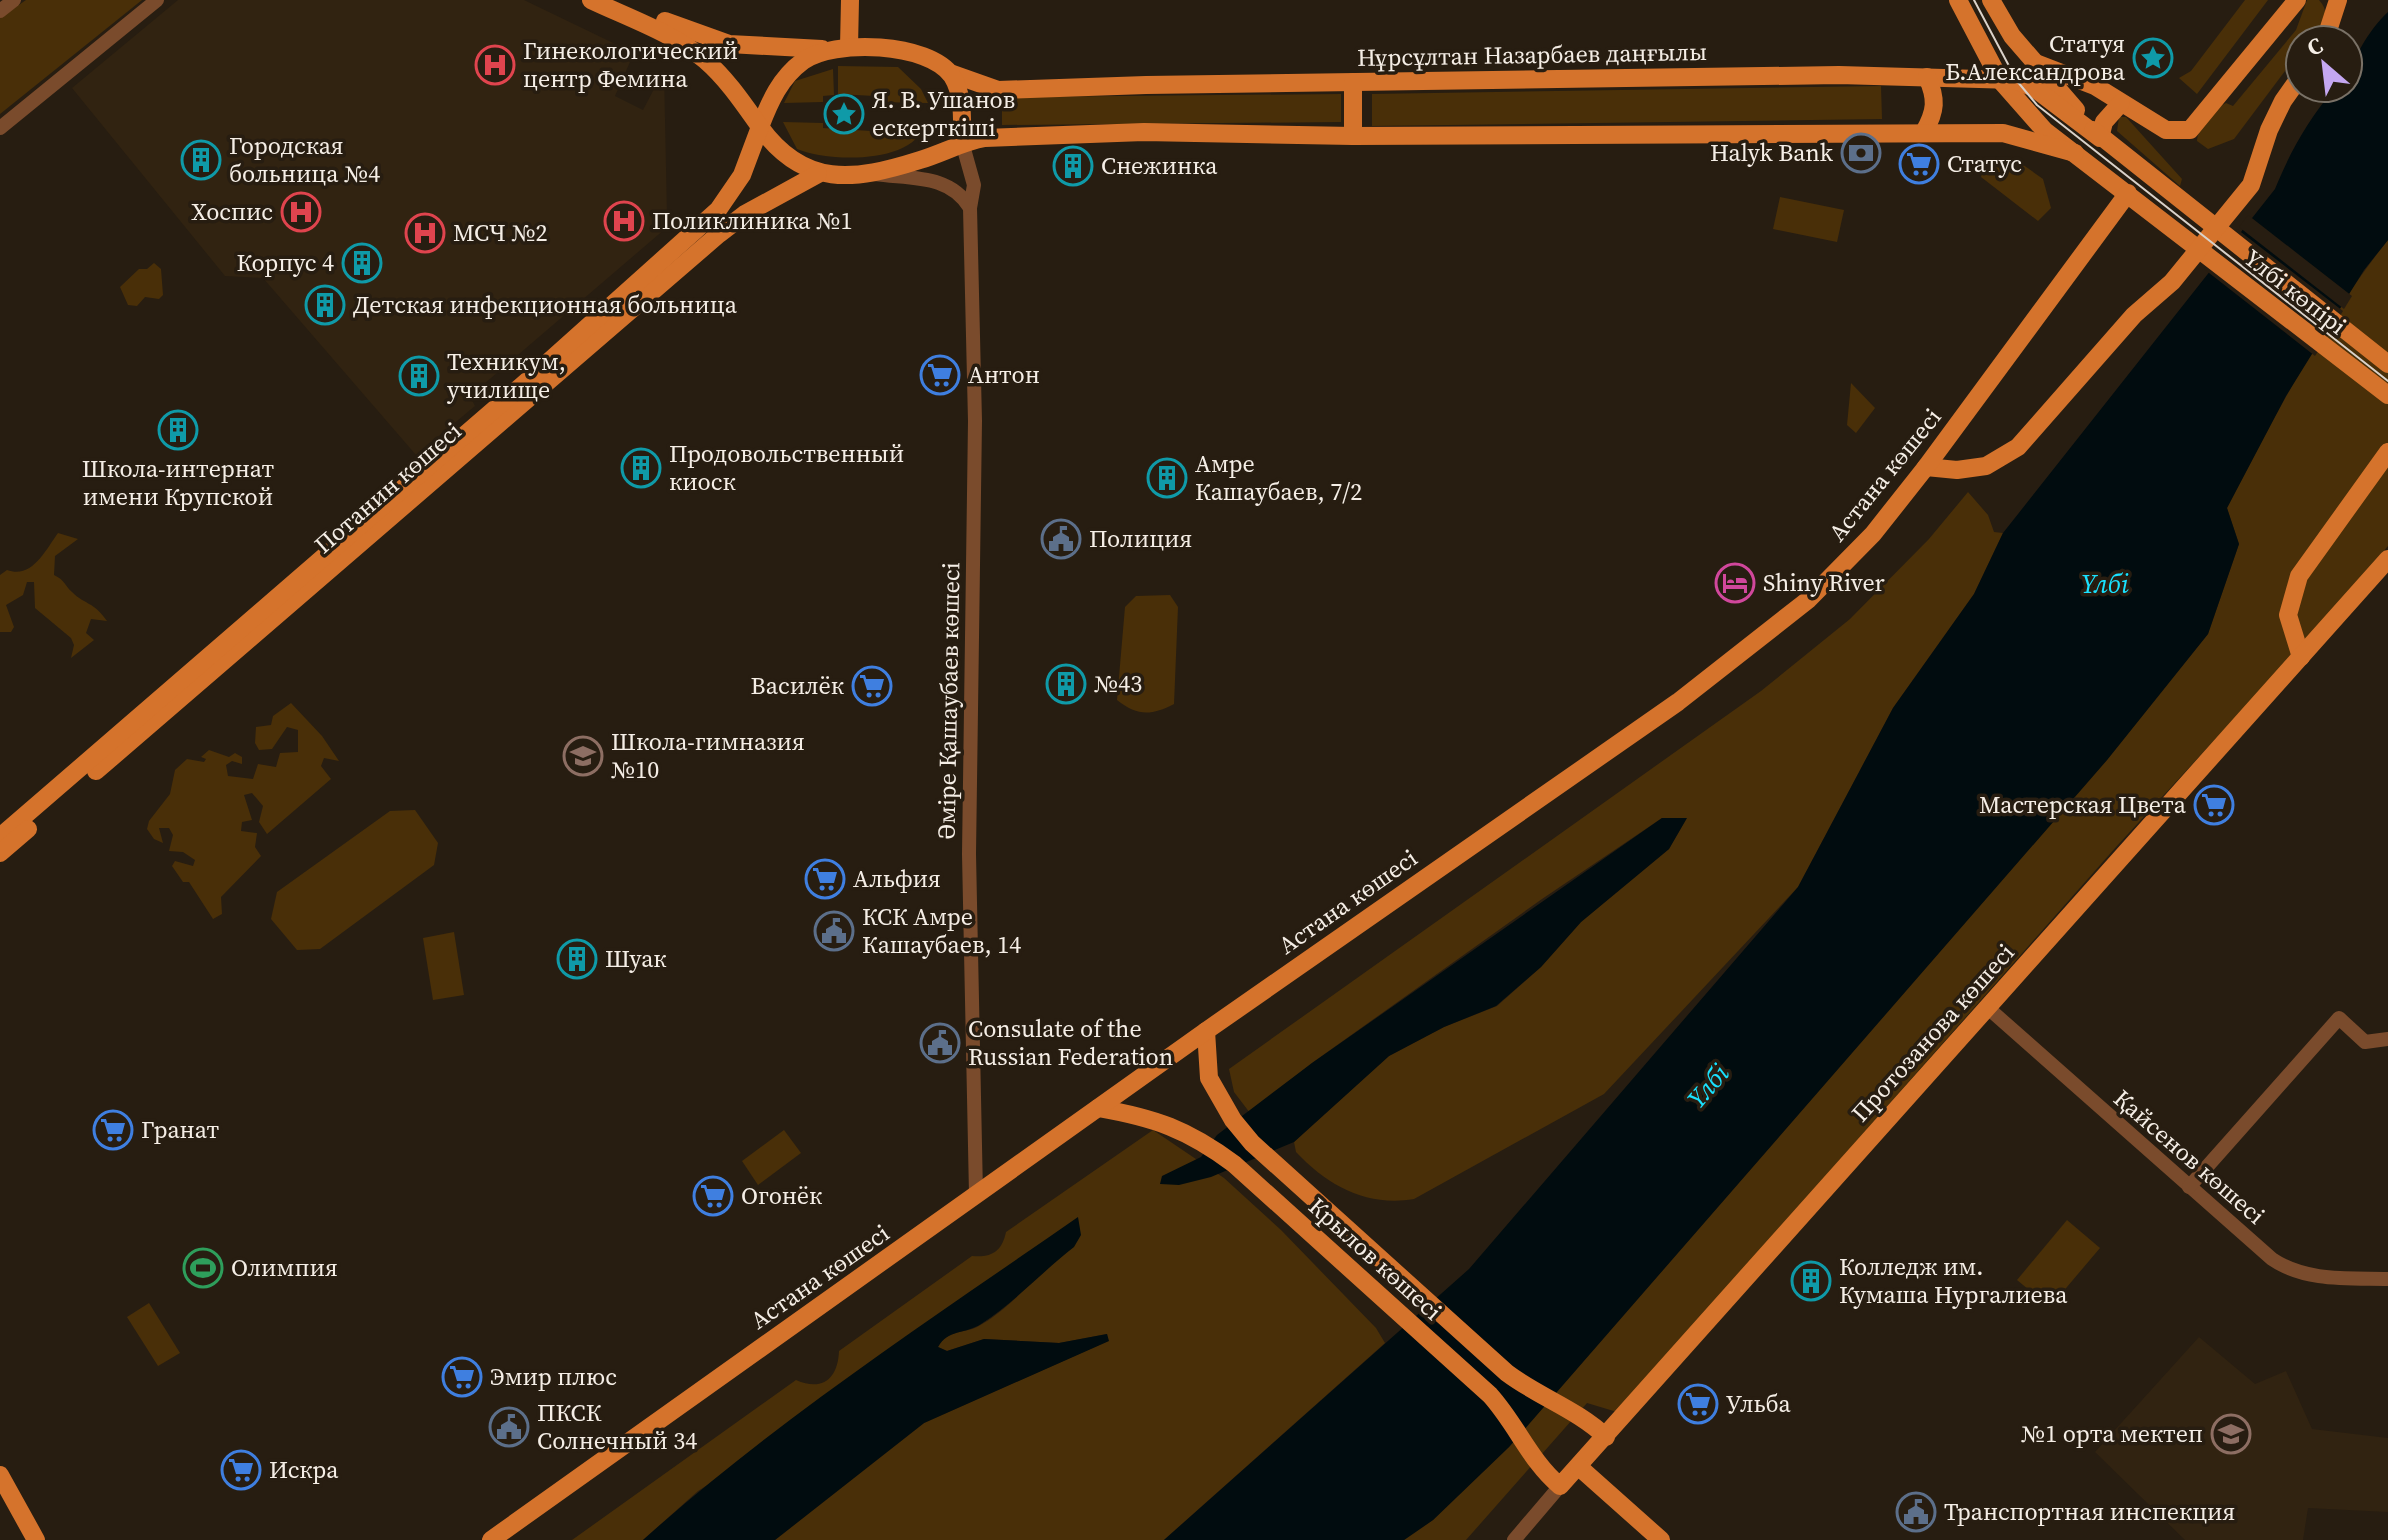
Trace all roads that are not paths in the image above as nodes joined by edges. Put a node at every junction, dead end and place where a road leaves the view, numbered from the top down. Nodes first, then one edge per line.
1 (14, 0) edge
2 (157, 0) edge
3 (591, 0) edge
4 (620, 0) edge
5 (850, 0) edge
6 (1958, 0) edge
7 (1991, 0) edge
8 (2297, 0) edge
9 (2338, 0) edge
10 (0, 11) edge
11 (2330, 24) edge
12 (849, 47) junction
13 (822, 49) junction
14 (2035, 62) junction
15 (950, 73) junction
16 (1927, 77) junction
17 (2000, 80) junction
18 (1353, 82) junction
19 (2284, 100) edge
20 (2121, 103) junction
21 (760, 127) junction
22 (0, 128) edge
23 (1924, 132) junction
24 (1353, 136) junction
25 (2100, 138) junction
26 (962, 142) junction
27 (2075, 153) junction
28 (2098, 170) junction
29 (858, 172) junction
30 (818, 174) junction
31 (2128, 193) junction
32 (970, 208) junction
33 (2105, 225) junction
34 (2388, 364) edge
35 (2388, 395) edge
36 (2388, 452) edge
37 (1926, 467) junction
38 (2388, 559) edge
39 (2301, 657) junction
40 (0, 837) edge
41 (0, 853) edge
42 (1988, 1008) junction
43 (1206, 1031) junction
44 (2388, 1039) edge
45 (1098, 1108) junction
46 (2189, 1187) junction
47 (976, 1194) junction
48 (2388, 1279) edge
49 (1606, 1437) junction
50 (1579, 1467) junction
51 (0, 1475) edge
52 (1560, 1486) junction
53 (0, 1499) edge
54 (23, 1540) edge
55 (36, 1540) edge
56 (491, 1540) edge
57 (1514, 1540) edge
58 (1661, 1540) edge

1 - 10 street
2 - 22 street
3 - 21 main road
4 - 13 main road, Нұрсұлтан Назарбаев даңғылы
5 - 12 main road
6 - 17 main road, Үлбі көпірі
7 - 14 main road
8 - 20 main road
9 - 11 main road
12 - 13 main road, Нұрсұлтан Назарбаев даңғылы
12 - 15 main road, Нұрсұлтан Назарбаев даңғылы
13 - 21 main road
14 - 20 main road
14 - 25 main road
15 - 18 main road, Нұрсұлтан Назарбаев даңғылы
15 - 26 main road
16 - 17 main road, Нұрсұлтан Назарбаев даңғылы
16 - 18 main road, Нұрсұлтан Назарбаев даңғылы
16 - 23 main road
17 - 25 main road, Нұрсұлтан Назарбаев даңғылы
17 - 27 main road, Үлбі көпірі
18 - 24 main road
19 - 37 main road
20 - 25 main road
21 - 30 main road
21 - 40 main road, Потанин көшесі
23 - 24 main road
23 - 27 main road
24 - 26 main road
25 - 34 main road, Үлбі көпірі
26 - 29 main road
26 - 32 street, Әміре Қашаубаев көшесі
27 - 28 main road, Үлбі көпірі
28 - 31 main road, Үлбі көпірі
28 - 33 main road
29 - 30 main road
29 - 32 street
30 - 41 main road, Потанин көшесі
31 - 33 main road, Астана көшесі
31 - 35 main road, Үлбі көпірі
32 - 47 street, Әміре Қашаубаев көшесі
33 - 37 main road, Астана көшесі
36 - 39 main road
37 - 43 main road, Астана көшесі
38 - 39 main road, Протозанова көшесі
39 - 42 main road, Протозанова көшесі
42 - 46 street, Қайсенов көшесі
42 - 49 main road, Протозанова көшесі
43 - 45 main road, Астана көшесі
43 - 49 main road, Крылов көшесі
44 - 46 street
45 - 47 main road, Астана көшесі
45 - 52 main road, Крылов көшесі
46 - 48 street, Қайсенов көшесі
47 - 56 main road, Астана көшесі
49 - 50 main road, Протозанова көшесі
50 - 52 main road, Протозанова көшесі
50 - 58 main road
51 - 55 main road
52 - 57 street, Протозанова көшесі
53 - 54 main road

